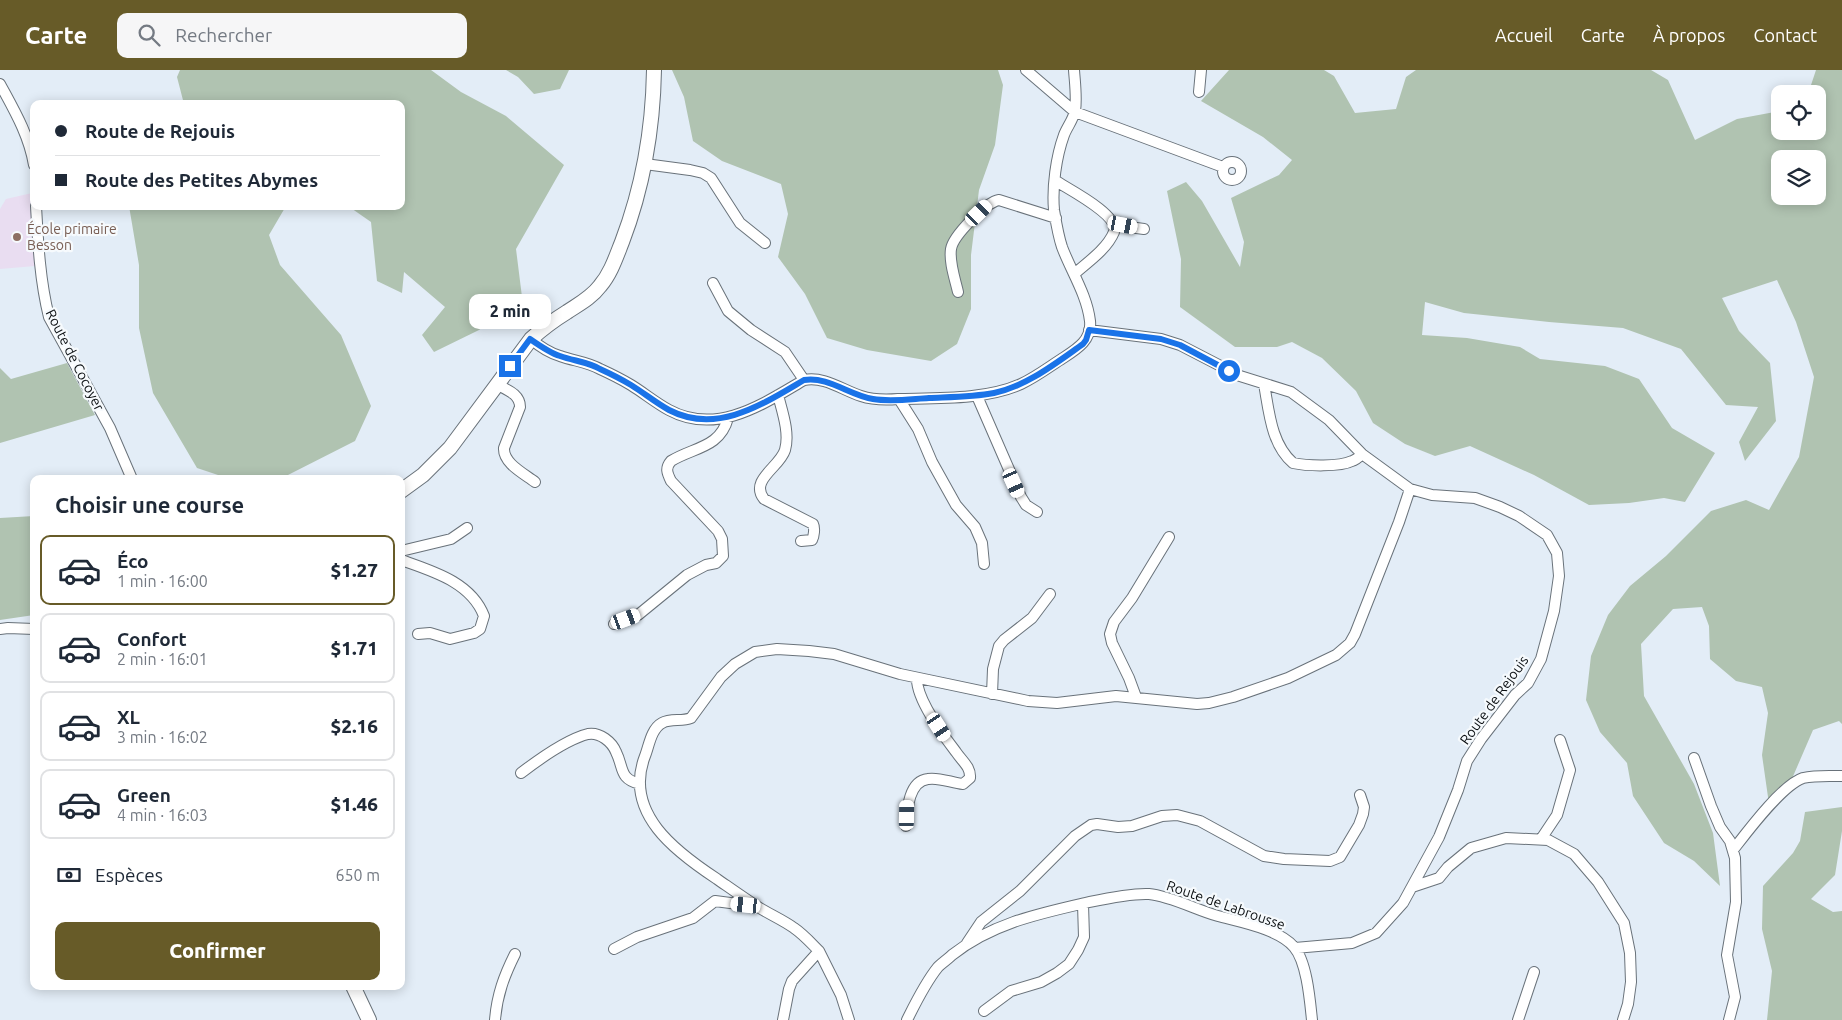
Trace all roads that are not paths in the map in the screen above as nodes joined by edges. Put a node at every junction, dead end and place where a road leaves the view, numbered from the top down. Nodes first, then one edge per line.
1 (654, 70) edge
2 (1026, 70) edge
3 (1074, 70) edge
4 (1201, 70) edge
5 (0, 84) edge
6 (1199, 92) dead end
7 (1075, 112) junction
8 (30, 144) edge
9 (645, 164) junction
10 (1223, 168) dead end
11 (1056, 181) junction
12 (36, 210) edge
13 (1056, 218) junction
14 (1114, 225) junction
15 (1144, 229) dead end
16 (765, 243) dead end
17 (1074, 274) junction
18 (713, 283) dead end
19 (958, 292) dead end
20 (1089, 330) junction
21 (530, 339) junction
22 (804, 380) junction
23 (496, 384) junction
24 (1264, 384) junction
25 (778, 395) junction
26 (977, 396) junction
27 (899, 399) junction
28 (728, 418) junction
29 (1362, 454) junction
30 (130, 475) edge
31 (534, 482) dead end
32 (405, 488) edge
33 (1410, 490) junction
34 (1037, 512) dead end
35 (467, 528) dead end
36 (1169, 537) dead end
37 (801, 541) dead end
38 (405, 550) edge
39 (405, 561) edge
40 (984, 564) dead end
41 (1050, 594) dead end
42 (614, 624) dead end
43 (30, 629) edge
44 (0, 630) edge
45 (418, 634) dead end
46 (917, 678) junction
47 (992, 694) junction
48 (1136, 697) junction
49 (1560, 740) dead end
50 (1694, 758) dead end
51 (521, 774) dead end
52 (1842, 776) edge
53 (640, 784) junction
54 (1360, 795) dead end
55 (906, 826) dead end
56 (1541, 838) junction
57 (1733, 850) junction
58 (1412, 887) junction
59 (1083, 904) junction
60 (757, 906) junction
61 (966, 944) junction
62 (1296, 948) junction
63 (614, 949) dead end
64 (819, 951) junction
65 (515, 954) dead end
66 (1534, 972) dead end
67 (355, 990) edge
68 (984, 1010) dead end
69 (369, 1020) edge
70 (495, 1020) edge
71 (783, 1020) edge
72 (849, 1020) edge
73 (907, 1020) edge
74 (1312, 1020) edge
75 (1518, 1020) edge
76 (1623, 1020) edge
77 (1729, 1020) edge

1 - 9 main road
2 - 7 street
3 - 7 street
4 - 6 street
5 - 8 street
7 - 10 street
7 - 11 street
9 - 16 street
9 - 21 main road
11 - 13 street
11 - 14 street
12 - 30 street, Route de Cocoyer
13 - 17 street
13 - 19 street
14 - 15 street
14 - 17 street
17 - 20 street
18 - 22 street
20 - 24 street, Route de Rejouis
20 - 26 street
21 - 23 main road
21 - 28 street
22 - 25 street
22 - 27 street
23 - 31 street
23 - 32 main road
24 - 29 street, Route de Rejouis
24 - 29 street
25 - 28 street
25 - 37 street
26 - 27 street
26 - 34 street
27 - 40 street
28 - 42 street
29 - 33 street, Route de Rejouis
33 - 48 street
33 - 58 street, Route de Rejouis
35 - 38 street
36 - 48 street
39 - 45 street
41 - 47 street
43 - 44 street
46 - 47 street
46 - 53 street
46 - 55 street
47 - 48 street
49 - 56 street
50 - 57 street
51 - 53 street
52 - 57 street
53 - 60 street
54 - 61 street
56 - 58 street
56 - 76 street
57 - 77 street
58 - 62 street, Route de Rejouis
59 - 61 street, Route de Labrousse
59 - 62 street, Route de Labrousse
59 - 68 street
60 - 63 street
60 - 64 street
61 - 73 street, Route de Labrousse
62 - 74 street, Route de Labrousse
64 - 71 street
64 - 72 street
65 - 70 street
66 - 75 street
67 - 69 main road

